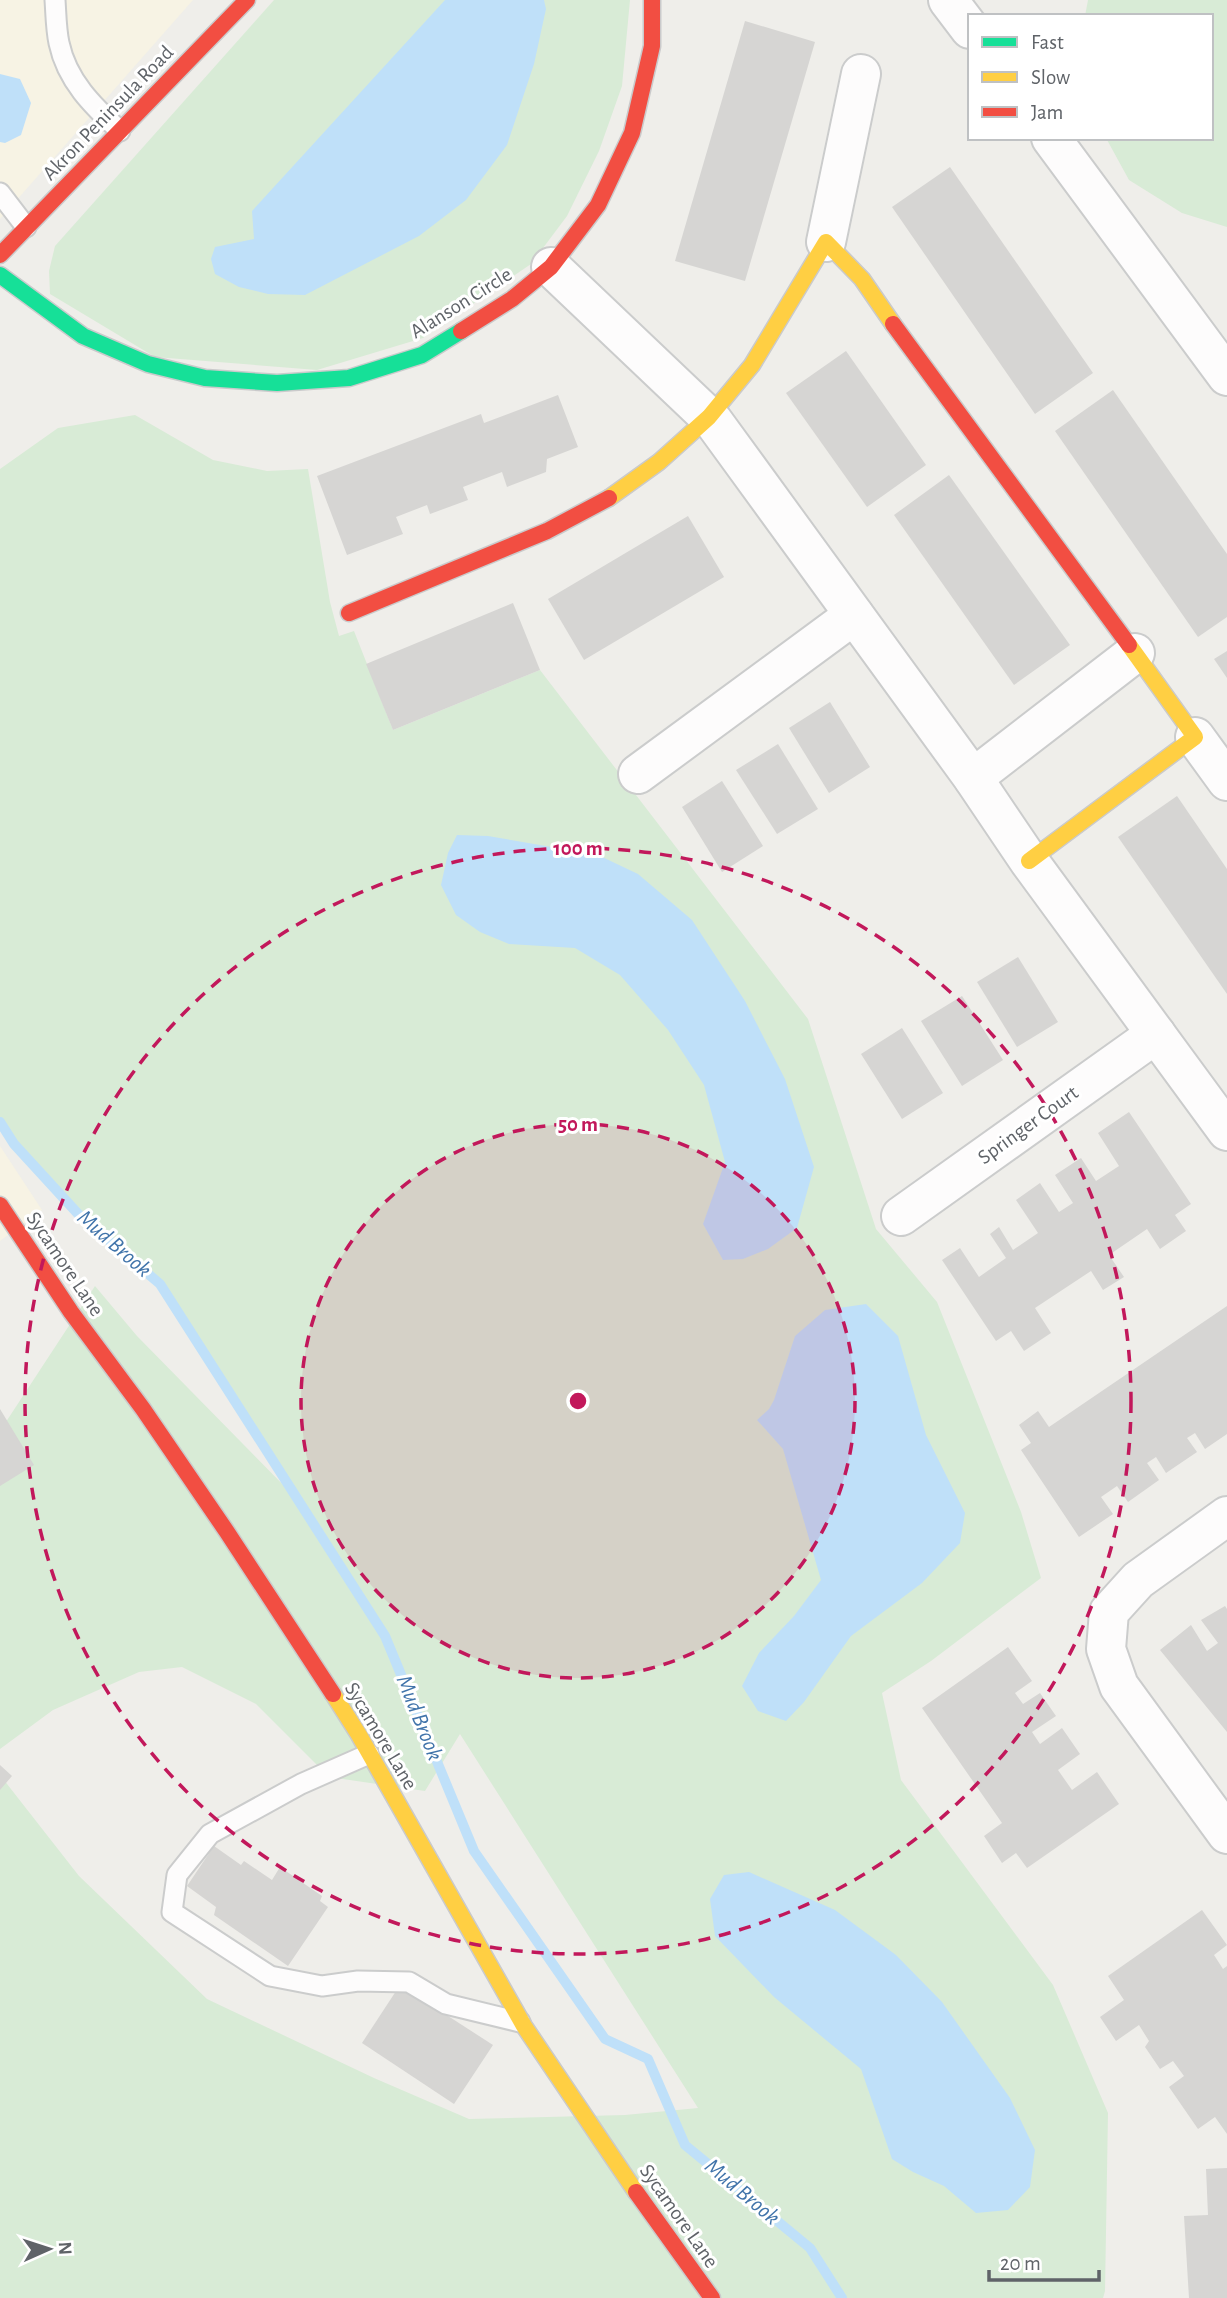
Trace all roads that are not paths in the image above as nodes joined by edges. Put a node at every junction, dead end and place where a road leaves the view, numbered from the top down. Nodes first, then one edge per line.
1 (55, 0) edge
2 (247, 0) edge
3 (652, 0) edge
4 (948, 0) edge
5 (968, 26) edge
6 (861, 74) dead end
7 (120, 131) junction
8 (1052, 140) edge
9 (0, 193) edge
10 (26, 227) junction
11 (826, 243) junction
12 (0, 255) edge
13 (551, 267) junction
14 (0, 275) edge
15 (1227, 376) edge
16 (709, 416) junction
17 (349, 613) dead end
18 (855, 615) junction
19 (1135, 653) junction
20 (1195, 737) junction
21 (638, 774) dead end
22 (972, 778) junction
23 (1227, 781) edge
24 (1029, 861) junction
25 (1156, 1034) junction
26 (1227, 1131) edge
27 (0, 1205) edge
28 (901, 1216) dead end
29 (1227, 1516) edge
30 (369, 1754) junction
31 (1227, 1834) edge
32 (522, 2022) junction
33 (712, 2298) edge

1 - 7 lane
2 - 7 street, Akron Peninsula Road
3 - 13 street, Alanson Circle
4 - 5 street
6 - 11 street
7 - 10 street, Akron Peninsula Road
8 - 15 street
9 - 10 lane
10 - 12 street, Akron Peninsula Road
11 - 16 street
11 - 19 street
13 - 14 street, Alanson Circle
13 - 16 street
16 - 17 street
16 - 18 street
18 - 21 street
18 - 22 street
19 - 20 street
19 - 22 street
20 - 23 street
20 - 24 street
22 - 24 street
24 - 25 street
25 - 26 street
25 - 28 street, Springer Court
27 - 30 street, Sycamore Lane
29 - 31 street
30 - 32 street, Sycamore Lane
30 - 32 lane
32 - 33 street, Sycamore Lane

